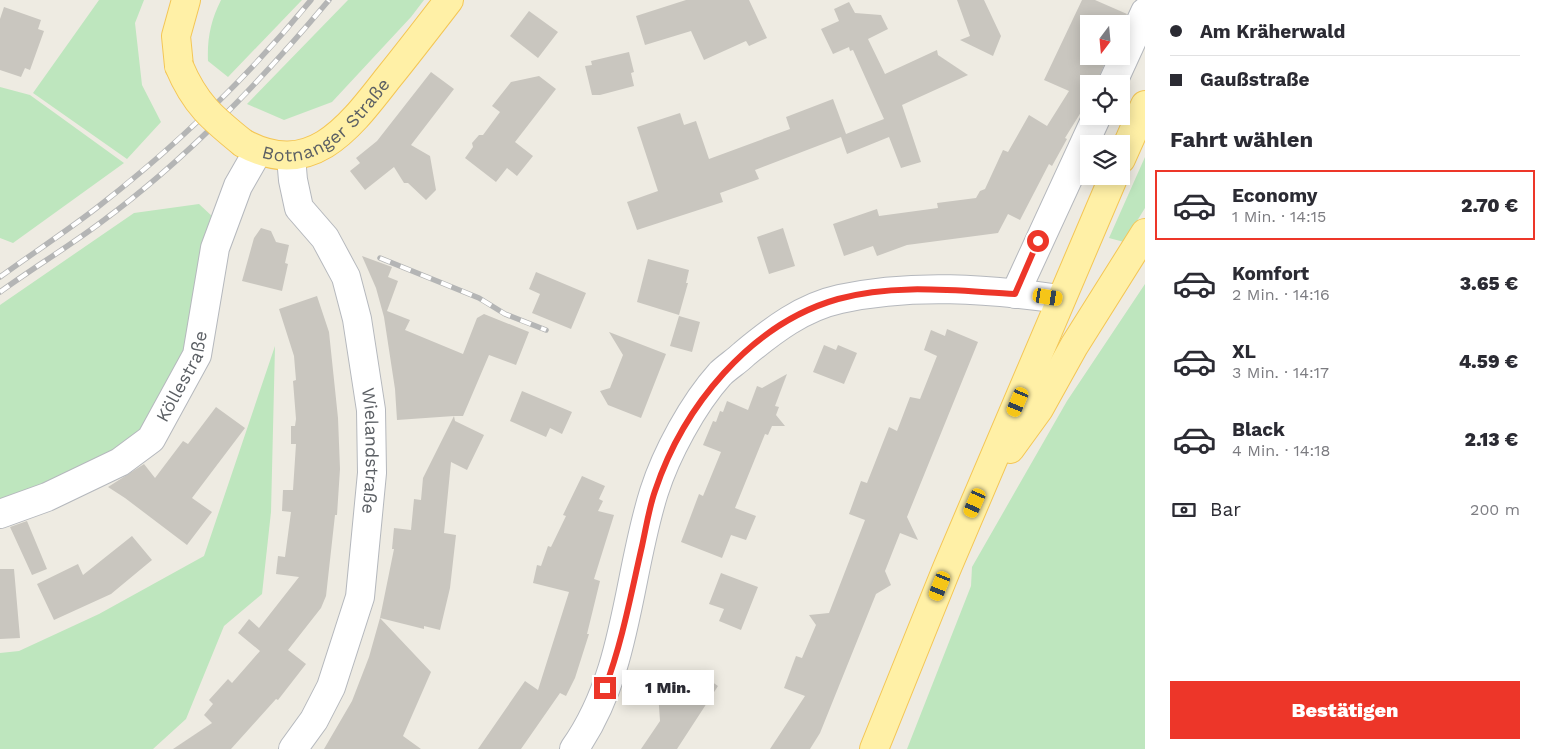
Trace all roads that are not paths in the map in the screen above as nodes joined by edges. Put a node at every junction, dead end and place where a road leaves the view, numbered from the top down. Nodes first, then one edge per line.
1 (186, 0) edge
2 (449, 0) edge
3 (1145, 12) edge
4 (1116, 75) edge
5 (1145, 105) edge
6 (1093, 125) edge
7 (1130, 139) edge
8 (250, 147) junction
9 (291, 157) junction
10 (1110, 185) edge
11 (1145, 233) edge
12 (1114, 280) junction
13 (1015, 294) junction
14 (1060, 299) junction
15 (982, 486) junction
16 (0, 514) edge
17 (293, 749) edge
18 (574, 749) edge
19 (874, 749) edge

1 - 8 main road, Botnanger Straße, bridge
2 - 9 main road, Botnanger Straße
3 - 4 street
5 - 7 main road
6 - 13 street
8 - 9 main road, Botnanger Straße
8 - 16 street, Köllestraße
9 - 17 street, Wielandstraße
10 - 14 main road
11 - 12 main road
12 - 14 main road
12 - 15 main road
13 - 14 street
13 - 18 street
14 - 15 main road
15 - 19 main road

